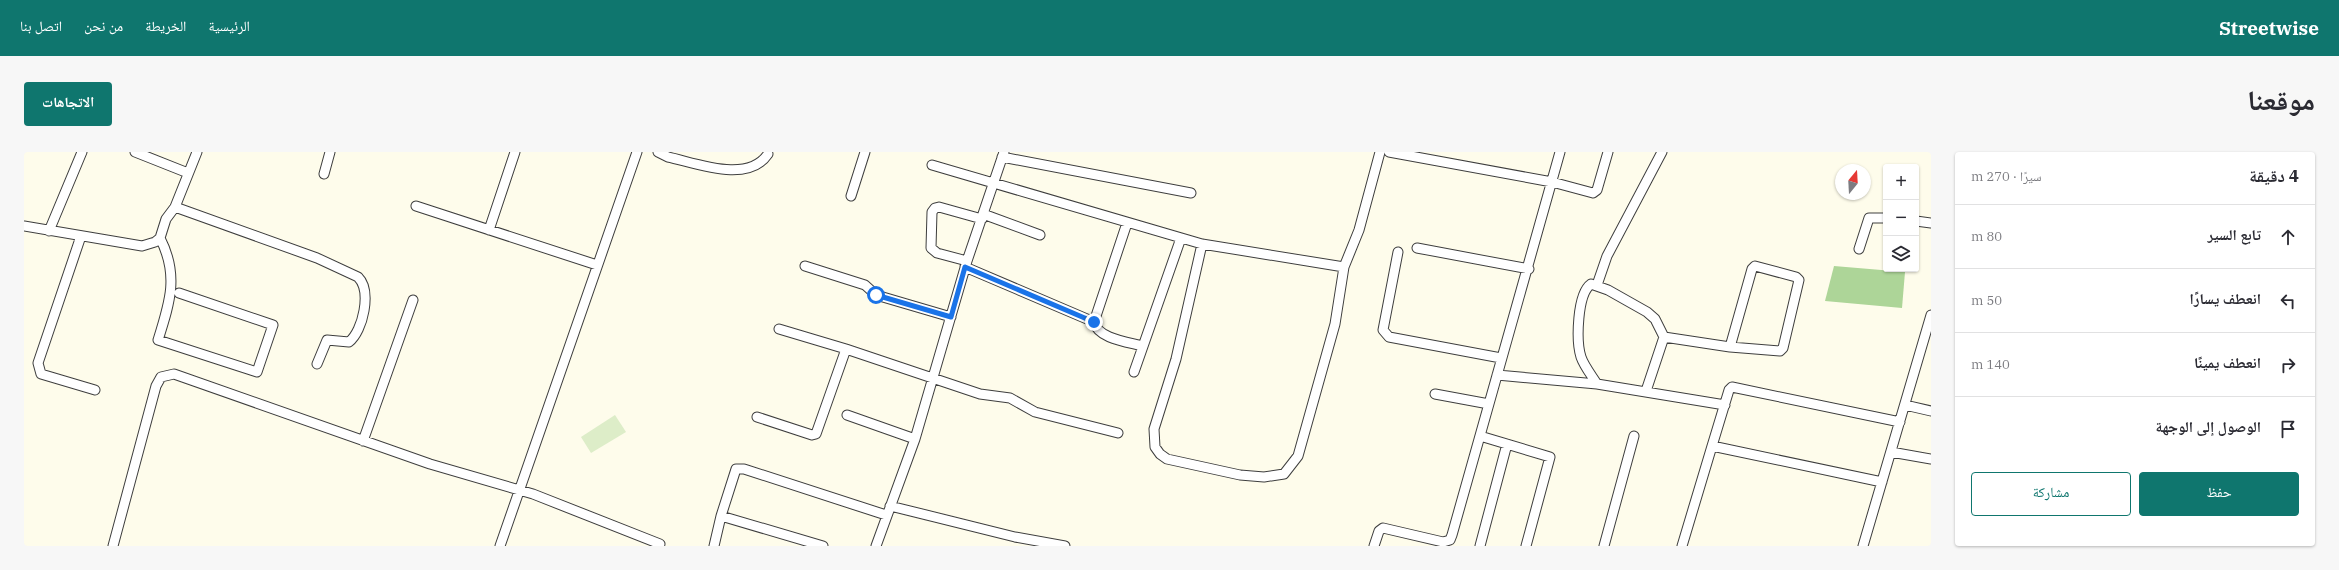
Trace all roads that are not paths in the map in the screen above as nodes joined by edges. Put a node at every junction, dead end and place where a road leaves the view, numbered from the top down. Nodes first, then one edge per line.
1 (82, 152) edge
2 (135, 152) edge
3 (197, 152) edge
4 (330, 152) edge
5 (515, 152) edge
6 (637, 152) edge
7 (658, 152) edge
8 (865, 152) edge
9 (1380, 152) edge
10 (1389, 152) edge
11 (1560, 152) edge
12 (1608, 152) edge
13 (1662, 152) edge
14 (768, 154) dead end
15 (1003, 154) edge
16 (932, 165) dead end
17 (188, 173) junction
18 (324, 174) dead end
19 (1552, 182) junction
20 (994, 184) junction
21 (1191, 193) dead end
22 (851, 196) dead end
23 (416, 206) dead end
24 (175, 207) junction
25 (983, 216) junction
26 (1883, 218) edge
27 (1919, 221) edge
28 (1128, 223) junction
29 (1931, 223) edge
30 (24, 226) edge
31 (489, 230) junction
32 (49, 231) junction
33 (1040, 235) dead end
34 (81, 236) junction
35 (1181, 238) junction
36 (159, 242) junction
37 (1202, 244) junction
38 (1417, 248) dead end
39 (1859, 249) dead end
40 (1398, 252) dead end
41 (966, 264) junction
42 (597, 265) junction
43 (805, 266) dead end
44 (1344, 267) junction
45 (1528, 270) junction
46 (1597, 285) junction
47 (179, 293) dead end
48 (413, 300) dead end
49 (1931, 315) edge
50 (951, 317) junction
51 (1094, 322) junction
52 (779, 329) dead end
53 (1664, 337) junction
54 (1143, 346) junction
55 (1730, 348) junction
56 (846, 349) junction
57 (1502, 358) junction
58 (317, 364) dead end
59 (1134, 372) dead end
60 (1497, 375) junction
61 (932, 379) junction
62 (1597, 384) junction
63 (95, 390) dead end
64 (1646, 391) junction
65 (1435, 394) dead end
66 (1489, 404) junction
67 (1725, 405) junction
68 (1905, 405) junction
69 (1931, 410) edge
70 (847, 416) dead end
71 (758, 417) dead end
72 (1900, 422) junction
73 (1118, 433) dead end
74 (1480, 436) junction
75 (1634, 436) dead end
76 (915, 439) junction
77 (363, 441) junction
78 (1507, 444) junction
79 (1712, 446) junction
80 (1891, 452) junction
81 (1931, 459) edge
82 (1882, 482) junction
83 (520, 493) junction
84 (890, 506) junction
85 (886, 515) junction
86 (721, 516) junction
87 (1015, 537) junction
88 (660, 544) dead end
89 (112, 546) edge
90 (500, 546) edge
91 (714, 546) edge
92 (823, 546) edge
93 (876, 546) edge
94 (1012, 546) edge
95 (1064, 546) edge
96 (1374, 546) edge
97 (1480, 546) edge
98 (1526, 546) edge
99 (1604, 546) edge
100 (1682, 546) edge
101 (1863, 546) edge

1 - 32 street
2 - 17 street
3 - 17 street
4 - 18 street
5 - 31 street
6 - 42 street
7 - 14 street
8 - 22 street
9 - 44 street
10 - 19 street
11 - 19 street
12 - 19 street
13 - 46 street
15 - 20 street
15 - 21 street
16 - 20 street
17 - 24 street
19 - 45 street
20 - 25 street
20 - 28 street
23 - 31 street
24 - 36 street
24 - 58 street
25 - 33 street
25 - 41 street
25 - 41 street
26 - 39 street
27 - 29 street
28 - 35 street
28 - 51 street
30 - 32 street
31 - 42 street
32 - 34 street
34 - 36 street
34 - 63 street
35 - 37 street
35 - 54 street
36 - 47 street
37 - 44 street
37 - 44 street
38 - 45 street
40 - 57 street
41 - 50 street
41 - 51 street
42 - 83 street
43 - 50 street
45 - 57 street
46 - 53 street
46 - 62 street
48 - 77 street
49 - 68 street
50 - 61 street
51 - 54 street
52 - 56 street
53 - 55 street
53 - 64 street
54 - 59 street
55 - 55 street
56 - 61 street
56 - 71 street
57 - 60 street
60 - 62 street
60 - 66 street
61 - 73 street
61 - 76 street
62 - 64 street
64 - 67 street
65 - 66 street
66 - 74 street
67 - 72 street
67 - 79 street
68 - 69 street
68 - 72 street
70 - 76 street
72 - 80 street
74 - 78 street
74 - 96 street
75 - 99 street
76 - 84 street
77 - 83 street
77 - 89 street
78 - 97 street
78 - 98 street
79 - 82 street
79 - 100 street
80 - 81 street
80 - 82 street
82 - 101 street
83 - 88 street
83 - 90 street
84 - 85 street
84 - 87 street
85 - 86 street
85 - 93 street
86 - 91 street
86 - 92 street
87 - 94 street
87 - 95 street

